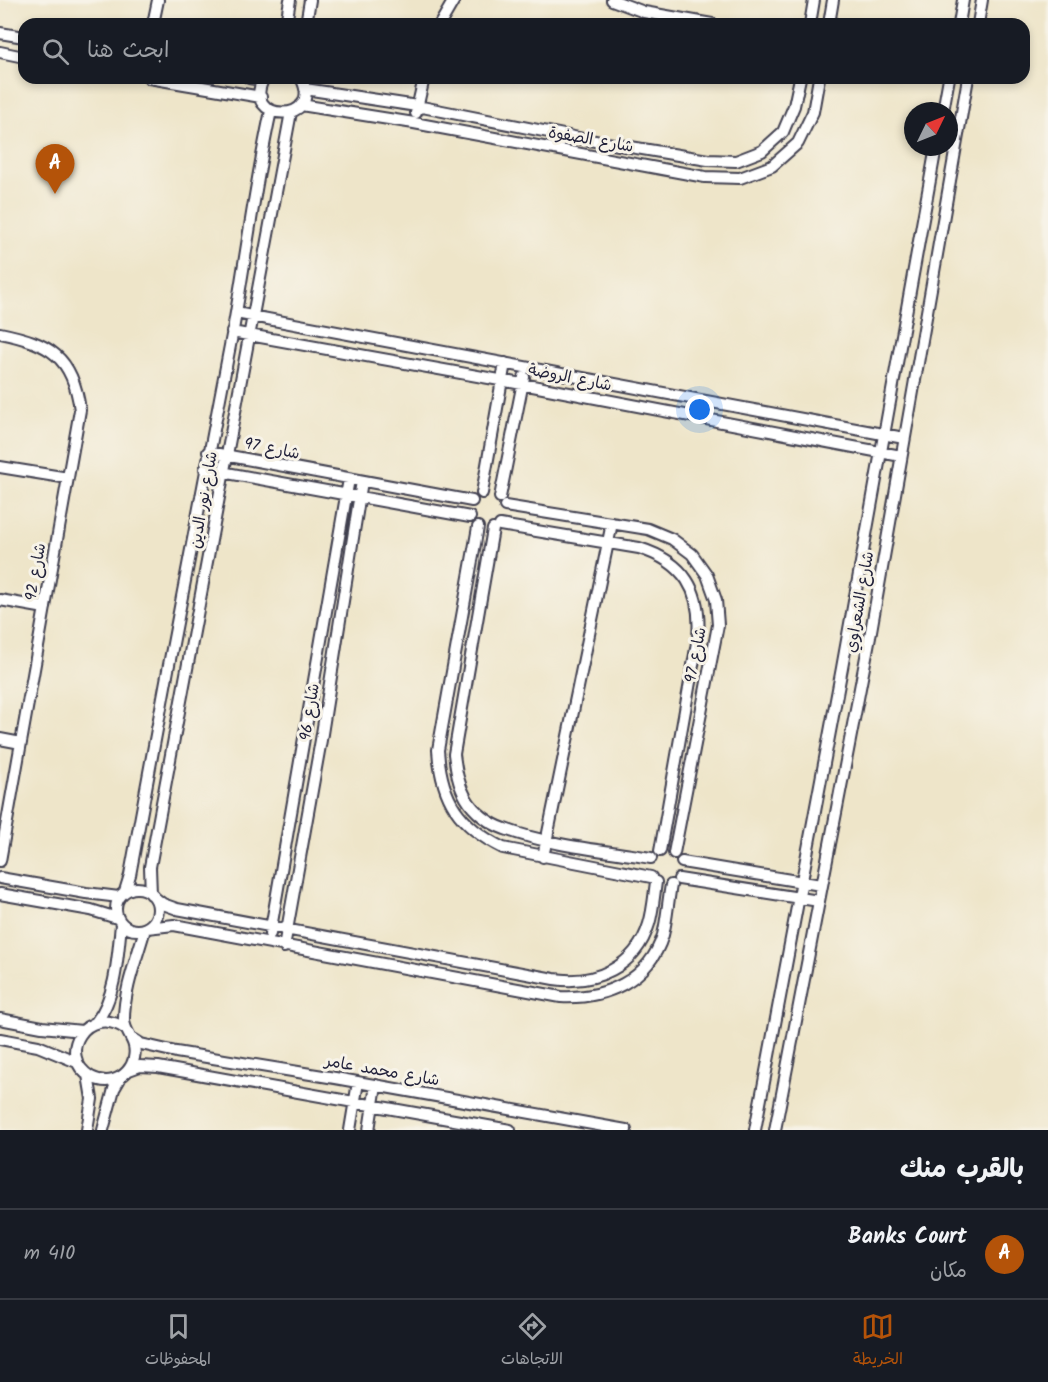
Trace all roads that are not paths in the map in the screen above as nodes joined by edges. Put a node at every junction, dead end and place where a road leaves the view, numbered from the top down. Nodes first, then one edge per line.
1 (158, 0) edge
2 (290, 0) edge
3 (310, 0) edge
4 (454, 0) edge
5 (612, 0) edge
6 (814, 0) edge
7 (833, 0) edge
8 (963, 0) edge
9 (982, 0) edge
10 (154, 18) edge
11 (287, 18) edge
12 (307, 18) edge
13 (444, 18) edge
14 (678, 18) edge
15 (811, 18) edge
16 (830, 18) edge
17 (960, 18) edge
18 (979, 18) edge
19 (0, 33) edge
20 (18, 36) edge
21 (0, 52) edge
22 (18, 56) edge
23 (184, 84) edge
24 (262, 84) edge
25 (303, 84) edge
26 (308, 84) edge
27 (422, 84) edge
28 (799, 84) edge
29 (818, 84) edge
30 (948, 84) edge
31 (967, 84) edge
32 (261, 97) junction
33 (945, 102) edge
34 (417, 106) junction
35 (296, 109) junction
36 (271, 111) junction
37 (414, 123) junction
38 (934, 156) edge
39 (236, 314) junction
40 (252, 316) junction
41 (232, 332) junction
42 (0, 333) edge
43 (249, 335) junction
44 (505, 363) junction
45 (525, 366) junction
46 (502, 380) junction
47 (522, 384) junction
48 (883, 434) junction
49 (904, 438) junction
50 (208, 452) junction
51 (880, 452) junction
52 (227, 456) junction
53 (901, 456) junction
54 (0, 466) edge
55 (205, 469) junction
56 (224, 473) junction
57 (68, 478) junction
58 (349, 479) junction
59 (362, 481) junction
60 (482, 493) junction
61 (346, 496) junction
62 (359, 499) junction
63 (472, 501) junction
64 (502, 502) junction
65 (470, 518) junction
66 (612, 523) junction
67 (478, 527) junction
68 (496, 527) junction
69 (608, 542) junction
70 (0, 600) edge
71 (45, 608) junction
72 (0, 740) edge
73 (21, 743) junction
74 (547, 840) junction
75 (674, 853) junction
76 (656, 855) junction
77 (543, 857) junction
78 (0, 861) edge
79 (682, 862) junction
80 (0, 878) edge
81 (653, 879) junction
82 (675, 882) junction
83 (801, 882) junction
84 (821, 885) junction
85 (0, 894) edge
86 (122, 894) junction
87 (153, 896) junction
88 (798, 898) junction
89 (819, 901) junction
90 (119, 921) junction
91 (272, 927) junction
92 (146, 929) junction
93 (287, 930) junction
94 (268, 944) junction
95 (284, 947) junction
96 (0, 1018) edge
97 (96, 1022) junction
98 (126, 1029) junction
99 (82, 1031) junction
100 (0, 1039) edge
101 (133, 1039) junction
102 (77, 1062) junction
103 (125, 1073) junction
104 (88, 1076) junction
105 (358, 1082) junction
106 (376, 1085) junction
107 (355, 1101) junction
108 (374, 1105) junction
109 (587, 1126) edge
110 (605, 1128) edge
111 (87, 1130) edge
112 (103, 1130) edge
113 (350, 1130) edge
114 (369, 1130) edge
115 (510, 1130) edge
116 (626, 1130) edge
117 (755, 1130) edge
118 (775, 1130) edge

1 - 10 street
2 - 11 street
3 - 12 street
4 - 13 street
5 - 14 street
6 - 15 street
7 - 16 street
8 - 17 street
9 - 18 street
19 - 20 street
21 - 22 street
23 - 32 street
24 - 32 street
25 - 35 street, شارع نور الدين
26 - 34 street, شارع الصفوة
27 - 34 street
28 - 34 street, شارع الصفوة
29 - 37 street, شارع الصفوة
30 - 33 street
31 - 49 street, شارع الشعراوي
32 - 36 street
34 - 37 street
35 - 36 street, شارع الصفوة
35 - 37 street, شارع الصفوة
35 - 40 street, شارع نور الدين
36 - 39 street, شارع نور الدين
38 - 48 street, شارع الشعراوي
39 - 40 street, شارع الروضة
39 - 41 street, شارع نور الدين
40 - 43 street, شارع نور الدين
40 - 44 street, شارع الروضة
41 - 43 street, شارع الروضة
41 - 50 street, شارع نور الدين
42 - 57 street, شارع 92
43 - 46 street, شارع الروضة
43 - 52 street, شارع نور الدين
44 - 45 street, شارع الروضة
44 - 46 street
45 - 47 street
45 - 48 street, شارع الروضة
46 - 47 street, شارع الروضة
46 - 60 street
47 - 51 street, شارع الروضة
47 - 64 street
48 - 49 street, شارع الروضة
48 - 51 street, شارع الشعراوي
49 - 53 street, شارع الشعراوي
50 - 52 street, شارع 97
50 - 55 street, شارع نور الدين
51 - 53 street, شارع الروضة
51 - 83 street, شارع الشعراوي
52 - 56 street, شارع نور الدين
52 - 58 street, شارع 97
53 - 84 street, شارع الشعراوي
54 - 57 street
55 - 56 street, شارع 97
55 - 86 street, شارع نور الدين
56 - 61 street, شارع 97
56 - 87 street, شارع نور الدين
57 - 71 street, شارع 92
58 - 59 street, شارع 97
58 - 61 street, شارع 96
59 - 62 street, شارع 96
59 - 63 street, شارع 97
60 - 63 street
60 - 64 street
61 - 62 street, شارع 97
61 - 91 street, شارع 96
62 - 65 street, شارع 97
62 - 93 street, شارع 96
63 - 65 street
64 - 66 street, شارع 97
64 - 68 street
65 - 67 street
66 - 69 street
66 - 75 street, شارع 97
67 - 68 street
67 - 77 street
68 - 69 street, شارع 97
68 - 74 street
69 - 74 street
69 - 76 street, شارع 97
70 - 71 street
71 - 73 street, شارع 92
72 - 73 street
73 - 78 street, شارع 92
74 - 76 street
74 - 77 street
75 - 76 street
75 - 79 street
76 - 81 street
77 - 81 street
79 - 82 street
79 - 83 street
80 - 86 street
81 - 82 street
81 - 93 street
82 - 88 street
82 - 95 street
83 - 84 street
83 - 88 street, شارع الشعراوي
84 - 89 street, شارع الشعراوي
85 - 90 street
86 - 87 street
86 - 90 street
87 - 91 street
87 - 92 street
88 - 89 street
88 - 117 street, شارع الشعراوي
89 - 118 street, شارع الشعراوي
90 - 92 street
90 - 97 street
91 - 93 street
91 - 94 street, شارع 96
92 - 94 street
92 - 98 street
93 - 95 street, شارع 96
94 - 95 street
96 - 99 street
97 - 98 street
97 - 99 street
98 - 101 street
99 - 102 street
100 - 102 street
101 - 103 street
101 - 105 street, شارع محمد عامر
102 - 104 street
103 - 104 street
103 - 107 street, شارع محمد عامر
103 - 112 street
104 - 111 street
105 - 106 street, شارع محمد عامر
105 - 107 street
106 - 108 street
106 - 109 street, شارع محمد عامر
107 - 108 street, شارع محمد عامر
107 - 113 street
108 - 114 street
108 - 115 street, شارع محمد عامر
109 - 110 street, شارع محمد عامر
110 - 116 street, شارع محمد عامر

